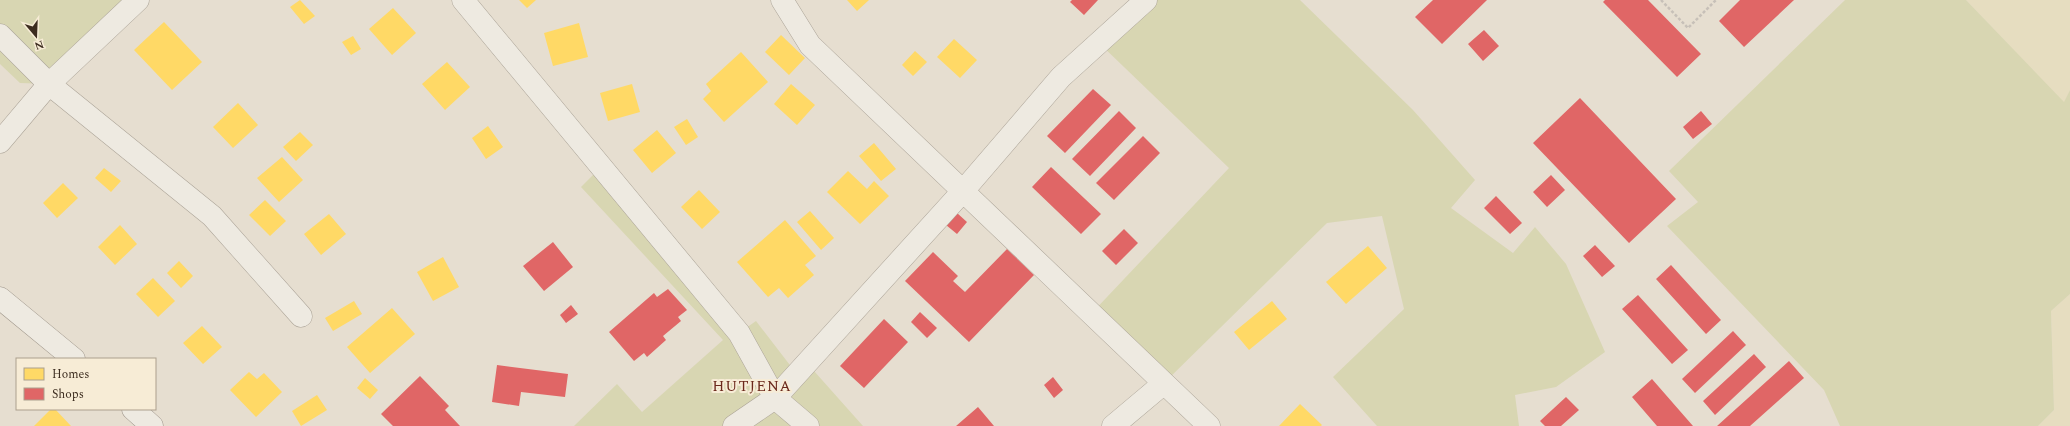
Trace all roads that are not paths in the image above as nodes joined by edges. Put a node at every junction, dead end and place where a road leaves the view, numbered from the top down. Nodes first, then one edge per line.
1 (138, 0) edge
2 (463, 0) edge
3 (782, 0) edge
4 (1146, 0) edge
5 (0, 35) edge
6 (50, 84) junction
7 (0, 142) edge
8 (963, 191) junction
9 (0, 298) edge
10 (301, 316) dead end
11 (73, 358) edge
12 (1163, 384) junction
13 (775, 398) junction
14 (134, 410) edge
15 (152, 426) edge
16 (734, 426) edge
17 (808, 426) edge
18 (1113, 426) edge
19 (1209, 426) edge

1 - 6 street
2 - 13 street
3 - 8 street
4 - 8 street
5 - 6 street
6 - 7 street
6 - 10 street
8 - 12 street
8 - 13 street
9 - 11 street
12 - 18 street
12 - 19 street
13 - 16 street
13 - 17 street
14 - 15 street

